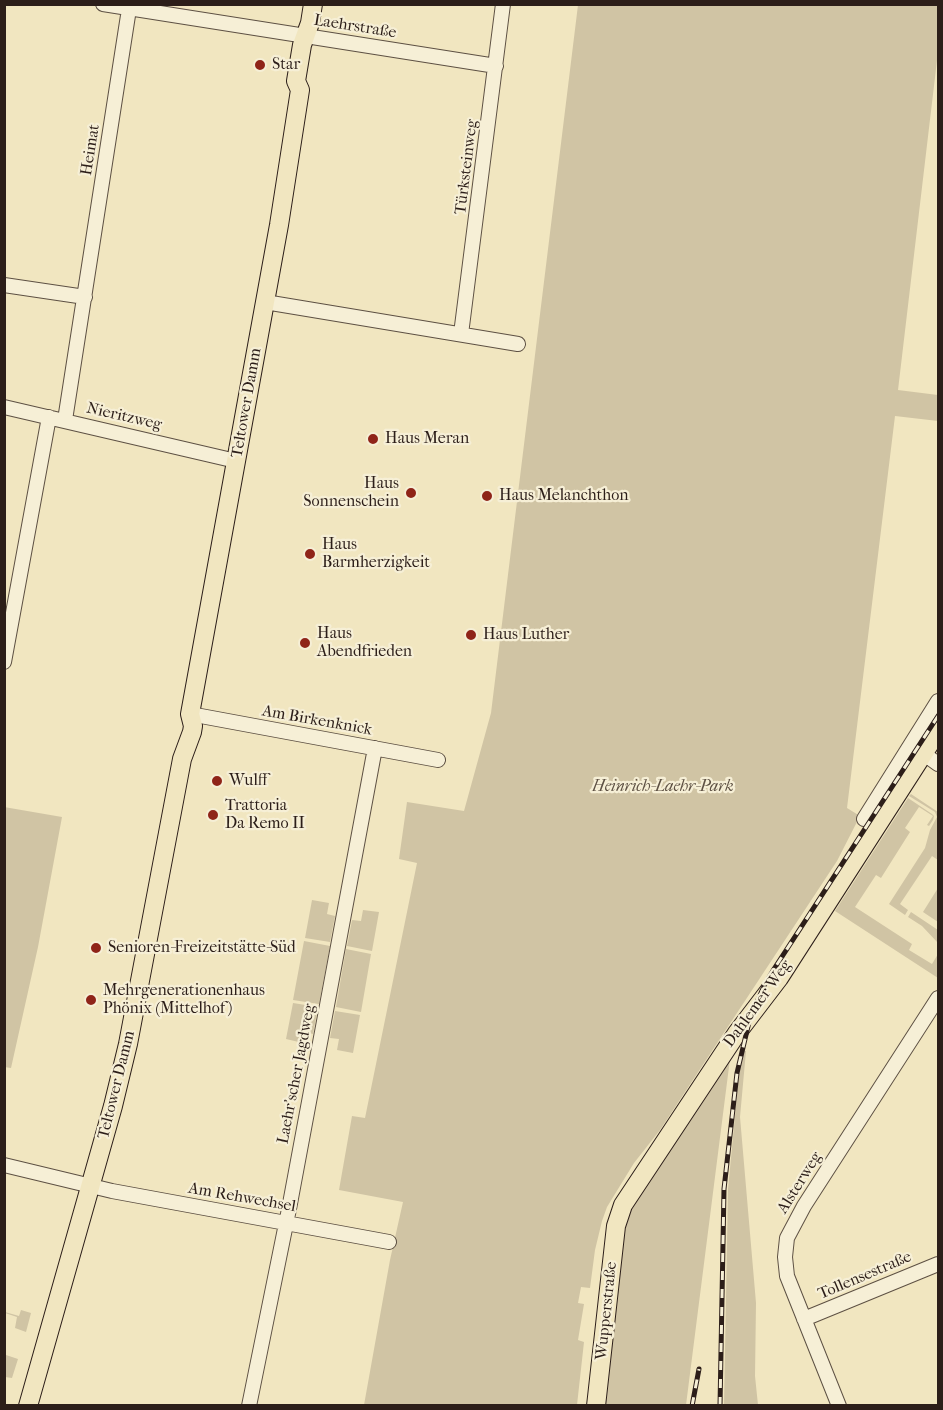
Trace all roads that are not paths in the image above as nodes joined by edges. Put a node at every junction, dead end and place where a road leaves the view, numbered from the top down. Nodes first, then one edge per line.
1 (103, 4) edge
2 (503, 4) edge
3 (147, 8) edge
4 (129, 9) junction
5 (310, 25) edge
6 (496, 66) junction
7 (4, 285) edge
8 (85, 297) junction
9 (265, 302) junction
10 (461, 334) junction
11 (518, 344) dead end
12 (4, 407) edge
13 (49, 417) junction
14 (65, 420) junction
15 (236, 460) junction
16 (4, 662) edge
17 (939, 701) edge
18 (190, 714) junction
19 (934, 729) edge
20 (375, 748) junction
21 (931, 759) edge
22 (438, 760) dead end
23 (892, 788) junction
24 (864, 819) dead end
25 (939, 998) edge
26 (4, 1165) edge
27 (90, 1186) junction
28 (619, 1216) joint
29 (286, 1223) junction
30 (389, 1242) dead end
31 (939, 1264) edge
32 (804, 1319) junction
33 (28, 1406) edge
34 (249, 1406) edge
35 (596, 1406) edge
36 (839, 1406) edge

1 - 4 street, Laehrstraße
2 - 6 street, Türksteinweg
3 - 4 street, Laehrstraße
3 - 5 street, Laehrstraße
4 - 8 street, Heimat
5 - 6 street, Laehrstraße
5 - 9 main road, Teltower Damm
6 - 10 street, Türksteinweg
7 - 8 street
8 - 14 street, Heimat
9 - 10 street
9 - 15 main road, Teltower Damm
10 - 11 street
12 - 13 street, Nieritzweg
13 - 14 street, Nieritzweg
13 - 16 street
14 - 15 street, Nieritzweg
15 - 18 main road, Teltower Damm
17 - 19 street, Dahlemer Weg
18 - 20 street, Am Birkenknick
18 - 27 main road, Teltower Damm
19 - 21 main road, Dahlemer Weg
19 - 23 street, Dahlemer Weg
20 - 22 street, Am Birkenknick
20 - 29 street, Laehr'scher Jagdweg
21 - 23 main road, Dahlemer Weg
23 - 24 street, Dahlemer Weg
23 - 28 main road, Dahlemer Weg
25 - 32 street, Alsterweg
26 - 27 street, Am Rehwechsel
27 - 29 street, Am Rehwechsel
27 - 33 main road, Teltower Damm
28 - 35 main road, Wupperstraße
29 - 30 street, Am Rehwechsel
29 - 34 street, Laehr'scher Jagdweg
31 - 32 street, Tollensestraße
32 - 36 street, Alsterweg

